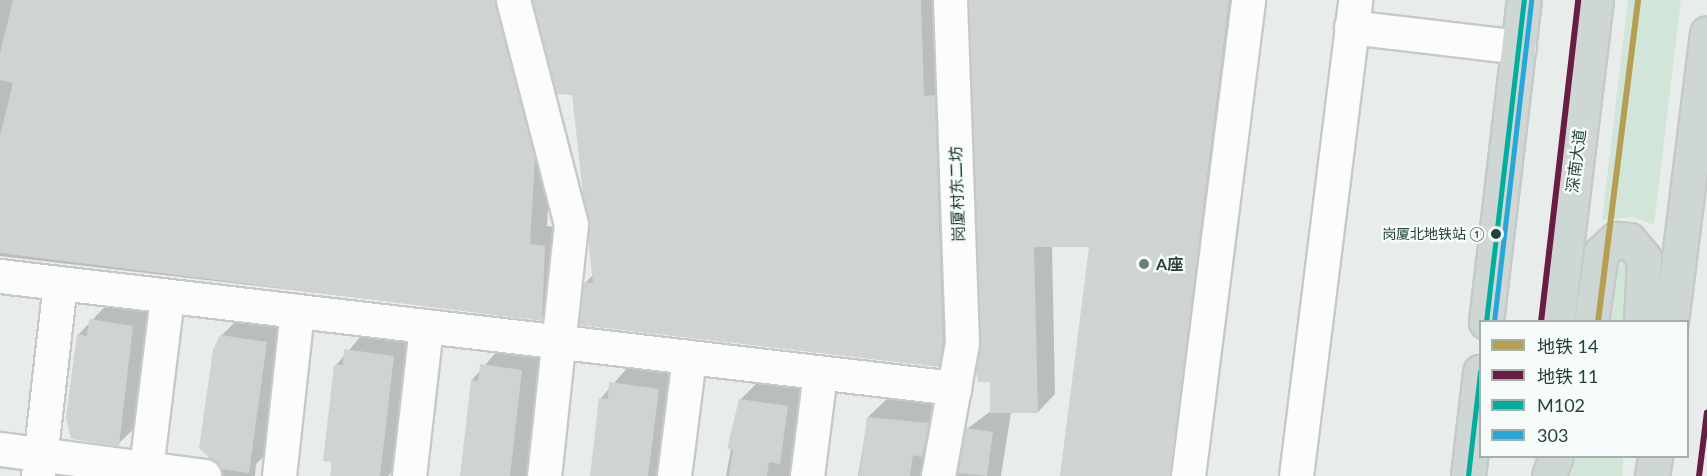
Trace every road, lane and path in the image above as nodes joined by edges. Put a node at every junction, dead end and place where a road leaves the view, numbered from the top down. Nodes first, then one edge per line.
1 (513, 0) edge
2 (951, 0) edge
3 (1248, 0) edge
4 (1524, 0) edge
5 (1596, 0) edge
6 (1353, 13) edge
7 (1707, 33) edge
8 (1519, 47) junction
9 (0, 276) edge
10 (60, 283) junction
11 (168, 296) junction
12 (297, 311) junction
13 (1486, 320) edge
14 (1557, 320) edge
15 (1591, 320) edge
16 (1641, 320) edge
17 (1671, 320) edge
18 (426, 326) junction
19 (558, 342) junction
20 (689, 357) junction
21 (820, 373) junction
22 (1479, 381) edge
23 (954, 388) junction
24 (0, 449) edge
25 (1541, 458) edge
26 (1555, 458) edge
27 (1637, 458) edge
28 (1655, 458) edge
29 (39, 465) edge
30 (146, 468) junction
31 (204, 476) edge
32 (279, 476) edge
33 (409, 476) edge
34 (544, 476) edge
35 (674, 476) edge
36 (807, 476) edge
37 (938, 476) edge
38 (1188, 476) edge
39 (1296, 476) edge
40 (1468, 476) edge
41 (1538, 476) edge
42 (1548, 476) edge
43 (1639, 476) edge
44 (1652, 476) edge

1 - 19 street
2 - 23 street, 岗厦村东二坊
3 - 38 street
4 - 8 main road
5 - 14 main road, 深南大道
6 - 8 street
6 - 39 street
7 - 17 main road
8 - 13 main road
9 - 10 street
10 - 11 street
10 - 29 street
11 - 12 street
11 - 30 street
12 - 18 street
12 - 32 street
15 - 16 main road
18 - 19 street
18 - 33 street
19 - 20 street
19 - 34 street
20 - 21 street
20 - 35 street
21 - 23 street
21 - 36 street
22 - 40 main road
23 - 37 street, 岗厦村东二坊
24 - 29 street
25 - 41 main road
26 - 42 main road
27 - 43 main road
28 - 44 main road
29 - 30 street
30 - 31 street

